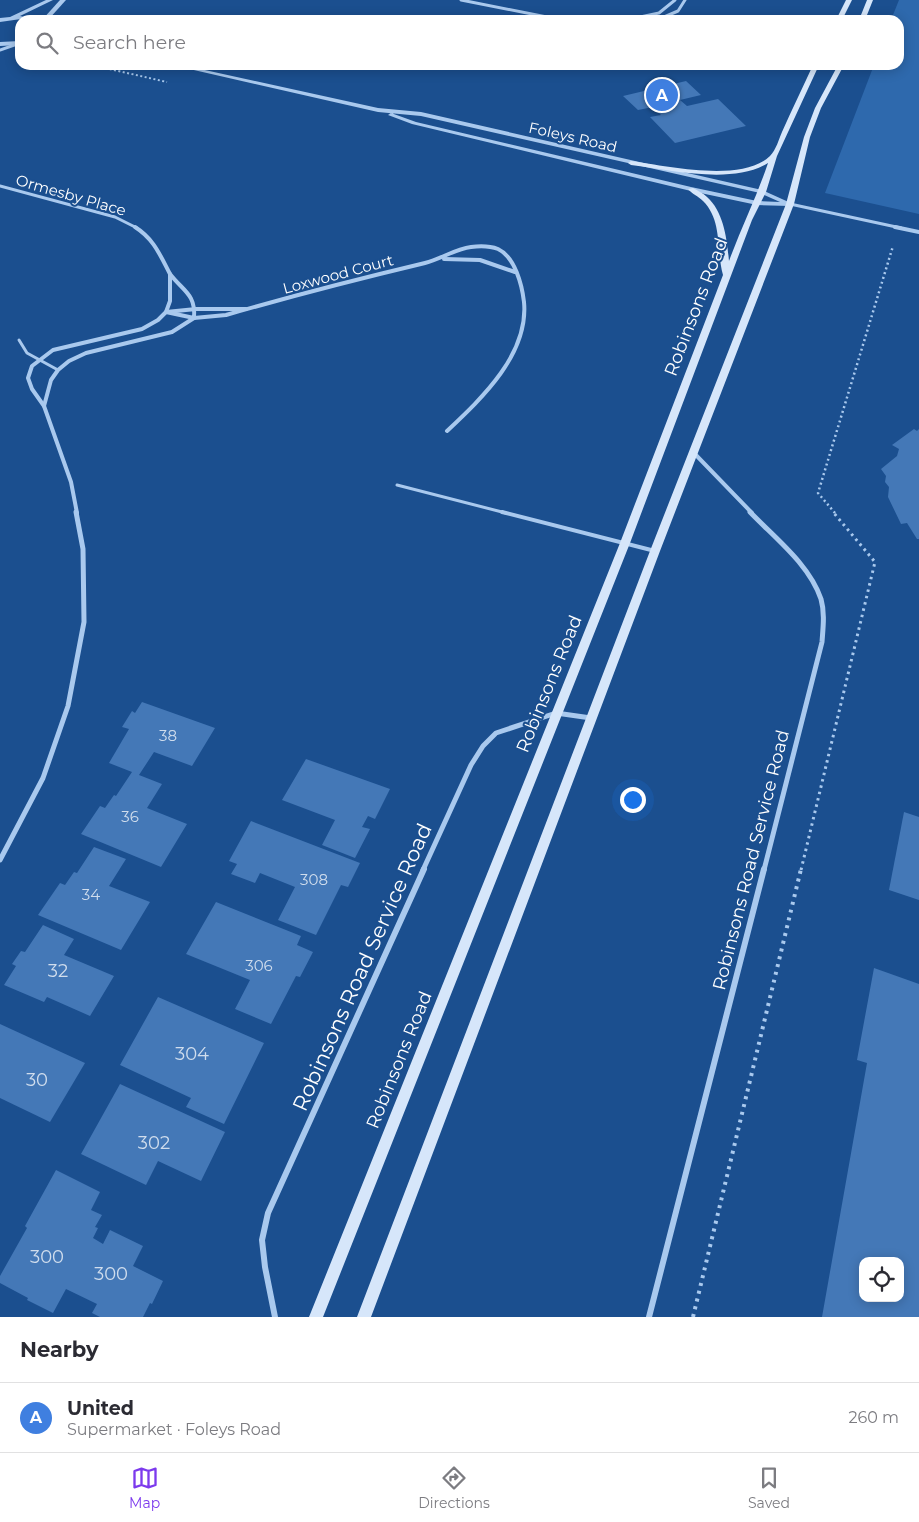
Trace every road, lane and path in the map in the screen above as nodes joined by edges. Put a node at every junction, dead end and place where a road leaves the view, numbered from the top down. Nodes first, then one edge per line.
1 (50, 0) edge
2 (63, 0) edge
3 (461, 0) edge
4 (675, 0) edge
5 (684, 0) edge
6 (849, 0) edge
7 (870, 0) edge
8 (17, 15) edge
9 (50, 15) edge
10 (537, 15) edge
11 (653, 15) edge
12 (671, 15) edge
13 (842, 15) edge
14 (864, 15) edge
15 (15, 16) edge
16 (10, 18) junction
17 (15, 18) edge
18 (0, 19) edge
19 (15, 43) edge
20 (0, 44) edge
21 (15, 45) edge
22 (0, 50) edge
23 (198, 70) edge
24 (814, 70) edge
25 (838, 70) edge
26 (378, 110) junction
27 (774, 156) junction
28 (631, 163) junction
29 (0, 186) edge
30 (691, 189) junction
31 (762, 192) junction
32 (757, 203) junction
33 (790, 204) junction
34 (919, 232) edge
35 (902, 247) dead end
36 (436, 260) junction
37 (515, 272) junction
38 (170, 274) junction
39 (726, 277) junction
40 (196, 309) junction
41 (246, 309) junction
42 (166, 312) junction
43 (871, 315) dead end
44 (194, 318) junction
45 (19, 340) dead end
46 (38, 360) junction
47 (58, 370) junction
48 (44, 406) junction
49 (447, 430) dead end
50 (693, 452) junction
51 (397, 486) dead end
52 (625, 543) junction
53 (655, 551) junction
54 (556, 713) junction
55 (592, 718) junction
56 (0, 860) edge
57 (275, 1317) edge
58 (316, 1317) edge
59 (364, 1317) edge
60 (649, 1317) edge

1 - 8 street
2 - 9 street
3 - 10 street
4 - 11 street
5 - 12 street
6 - 13 main road
7 - 14 main road
15 - 16 street
16 - 17 street
16 - 18 street
19 - 20 street
21 - 22 street
23 - 26 street, Foleys Road
24 - 27 main road, Robinsons Road
25 - 33 main road
26 - 28 street, Foleys Road
26 - 30 street, Foleys Road
27 - 28 main road
27 - 31 main road, Robinsons Road
28 - 31 street, Foleys Road
29 - 38 street, Ormesby Place
30 - 32 street, Foleys Road
30 - 39 main road
31 - 32 main road, Robinsons Road
31 - 33 street, Foleys Road
32 - 33 street, Foleys Road
32 - 39 main road, Robinsons Road
33 - 34 street
33 - 50 main road
35 - 43 path
36 - 37 street, Loxwood Court
36 - 37 street, Loxwood Court
36 - 41 street, Loxwood Court
37 - 49 street, Loxwood Court
38 - 40 street, Ormesby Place
38 - 42 street, Ormesby Place
39 - 52 main road, Robinsons Road
40 - 41 street, Loxwood Court
40 - 42 street, Loxwood Court
40 - 44 street
41 - 44 street, Loxwood Court
42 - 44 street
42 - 46 street
44 - 47 street, Loxwood Court
45 - 46 lane
46 - 47 lane
46 - 48 street
47 - 48 street
48 - 56 street
50 - 53 main road
50 - 60 street, Robinsons Road Service Road
51 - 52 lane
52 - 53 lane
52 - 54 main road, Robinsons Road
53 - 55 main road
54 - 55 street, Robinsons Road Service Road
54 - 57 street, Robinsons Road Service Road
54 - 58 main road, Robinsons Road
55 - 59 main road

